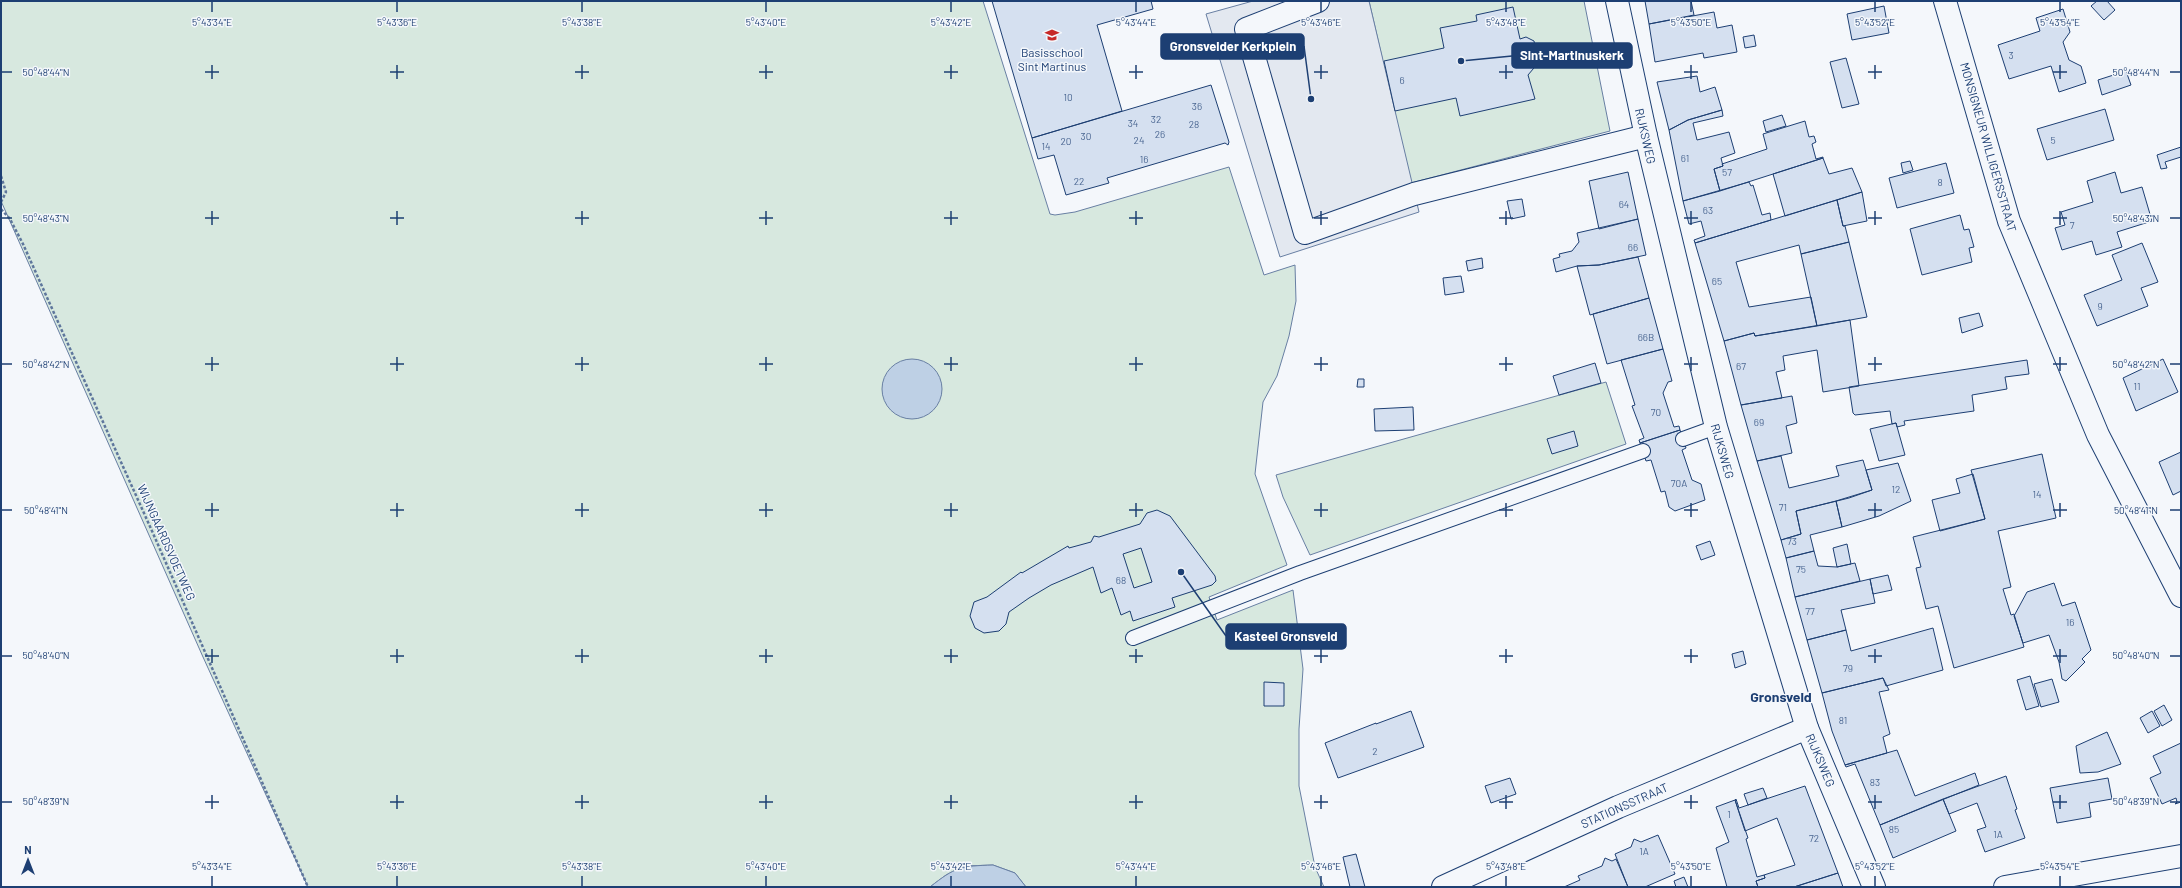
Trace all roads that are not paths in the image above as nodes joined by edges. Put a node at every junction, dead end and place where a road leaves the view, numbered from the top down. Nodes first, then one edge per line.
1 (1318, 1) edge
2 (1617, 1) edge
3 (1945, 1) edge
4 (1646, 136) junction
5 (1716, 427) junction
6 (1683, 439) dead end
7 (1643, 451) dead end
8 (2181, 596) edge
9 (1133, 638) dead end
10 (1807, 728) junction
11 (2181, 856) edge
12 (1443, 887) edge
13 (1874, 887) edge
14 (2006, 887) edge

1 - 4 street
2 - 4 street, RIJKSWEG
3 - 8 street, MONSIGNEUR WILLIGERSSTRAAT
4 - 5 street, RIJKSWEG
5 - 6 lane
5 - 10 street, RIJKSWEG
7 - 9 lane
10 - 12 street, STATIONSSTRAAT
10 - 13 street, RIJKSWEG
11 - 14 street

